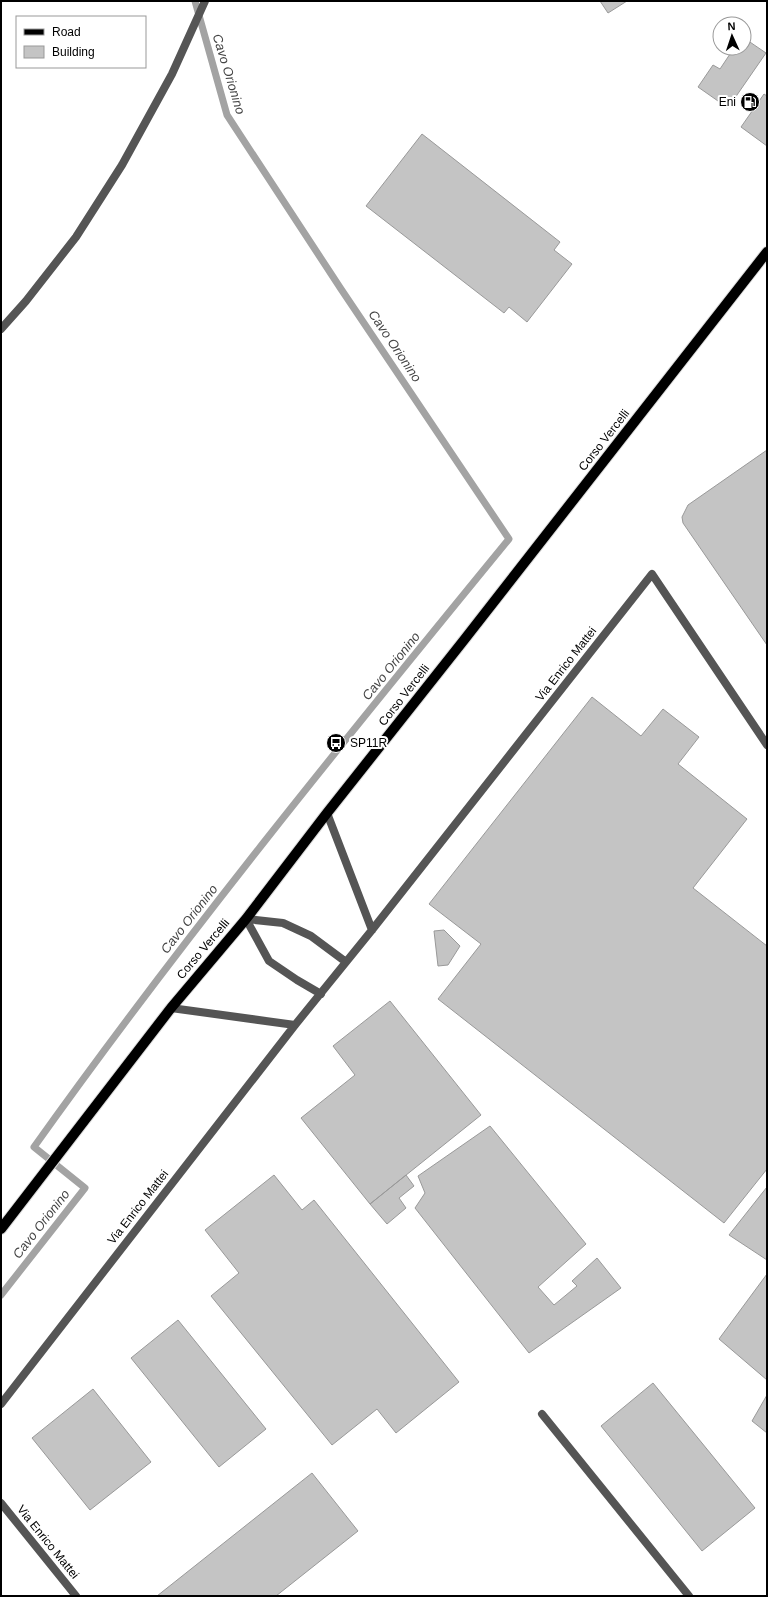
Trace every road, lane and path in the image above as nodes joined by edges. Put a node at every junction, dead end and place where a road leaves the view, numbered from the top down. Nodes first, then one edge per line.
1 (205, 1) edge
2 (767, 252) edge
3 (1, 329) edge
4 (767, 745) edge
5 (327, 813) junction
6 (246, 919) junction
7 (372, 930) junction
8 (346, 962) junction
9 (321, 994) junction
10 (171, 1008) junction
11 (295, 1025) junction
12 (1, 1229) edge
13 (1, 1404) edge
14 (542, 1414) dead end
15 (1, 1503) edge
16 (76, 1596) edge
17 (689, 1596) edge

1 - 3 street
2 - 5 main road, Corso Vercelli
4 - 7 street, Via Enrico Mattei
5 - 6 main road, Corso Vercelli
5 - 7 street
6 - 8 street
6 - 9 street
6 - 10 main road, Corso Vercelli
7 - 8 street, Via Enrico Mattei
8 - 9 street, Via Enrico Mattei
9 - 11 street, Via Enrico Mattei
10 - 11 street
10 - 12 main road, Corso Vercelli
11 - 13 street, Via Enrico Mattei
14 - 17 street
15 - 16 street, Via Enrico Mattei

